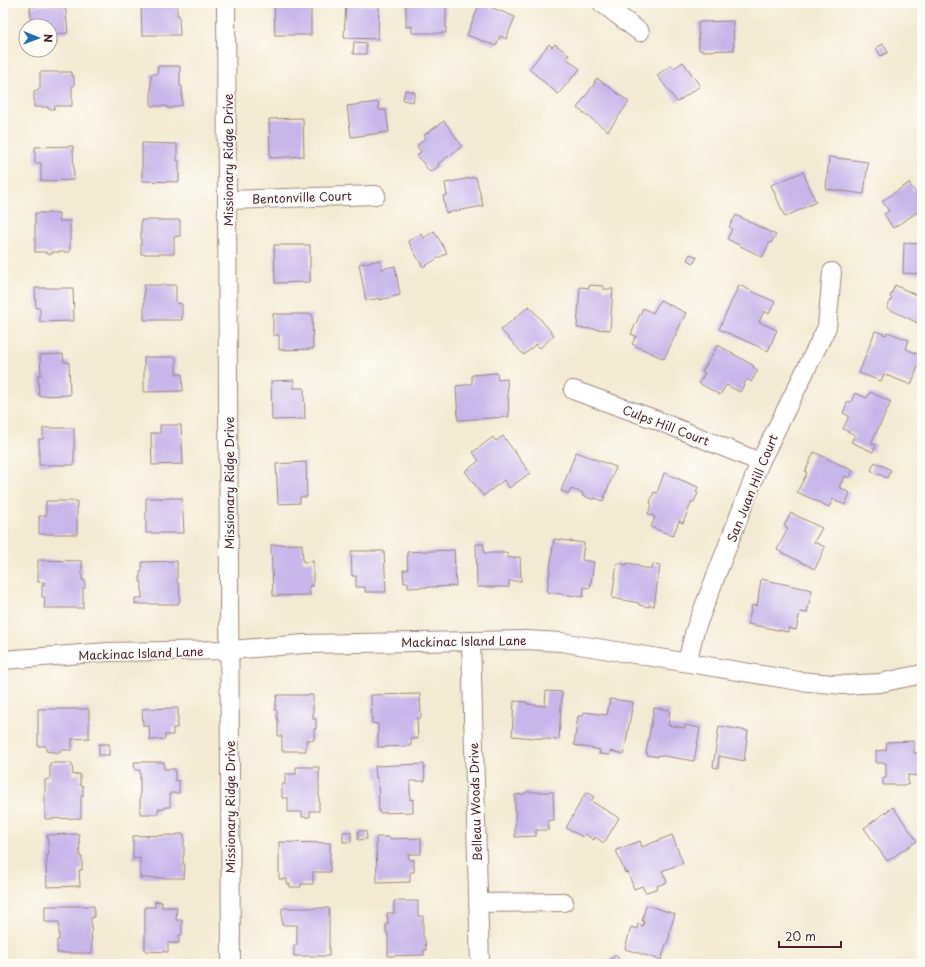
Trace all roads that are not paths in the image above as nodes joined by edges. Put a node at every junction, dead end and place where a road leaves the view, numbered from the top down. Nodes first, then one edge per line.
1 (226, 3) edge
2 (602, 3) edge
3 (640, 32) dead end
4 (376, 195) dead end
5 (228, 200) junction
6 (832, 272) dead end
7 (572, 390) dead end
8 (760, 462) junction
9 (471, 641) junction
10 (230, 650) junction
11 (3, 660) edge
12 (687, 662) junction
13 (922, 674) edge
14 (564, 902) dead end
15 (478, 903) junction
16 (230, 964) edge
17 (480, 964) edge

1 - 5 street, Missionary Ridge Drive
2 - 3 street
4 - 5 street, Bentonville Court
5 - 10 street, Missionary Ridge Drive
6 - 8 street, San Juan Hill Court
7 - 8 street, Culps Hill Court
8 - 12 street, San Juan Hill Court
9 - 10 street, Mackinac Island Lane
9 - 12 street, Mackinac Island Lane
9 - 15 street, Belleau Woods Drive
10 - 11 street, Mackinac Island Lane
10 - 16 street, Missionary Ridge Drive
12 - 13 street, Mackinac Island Lane
14 - 15 street
15 - 17 street, Belleau Woods Drive

